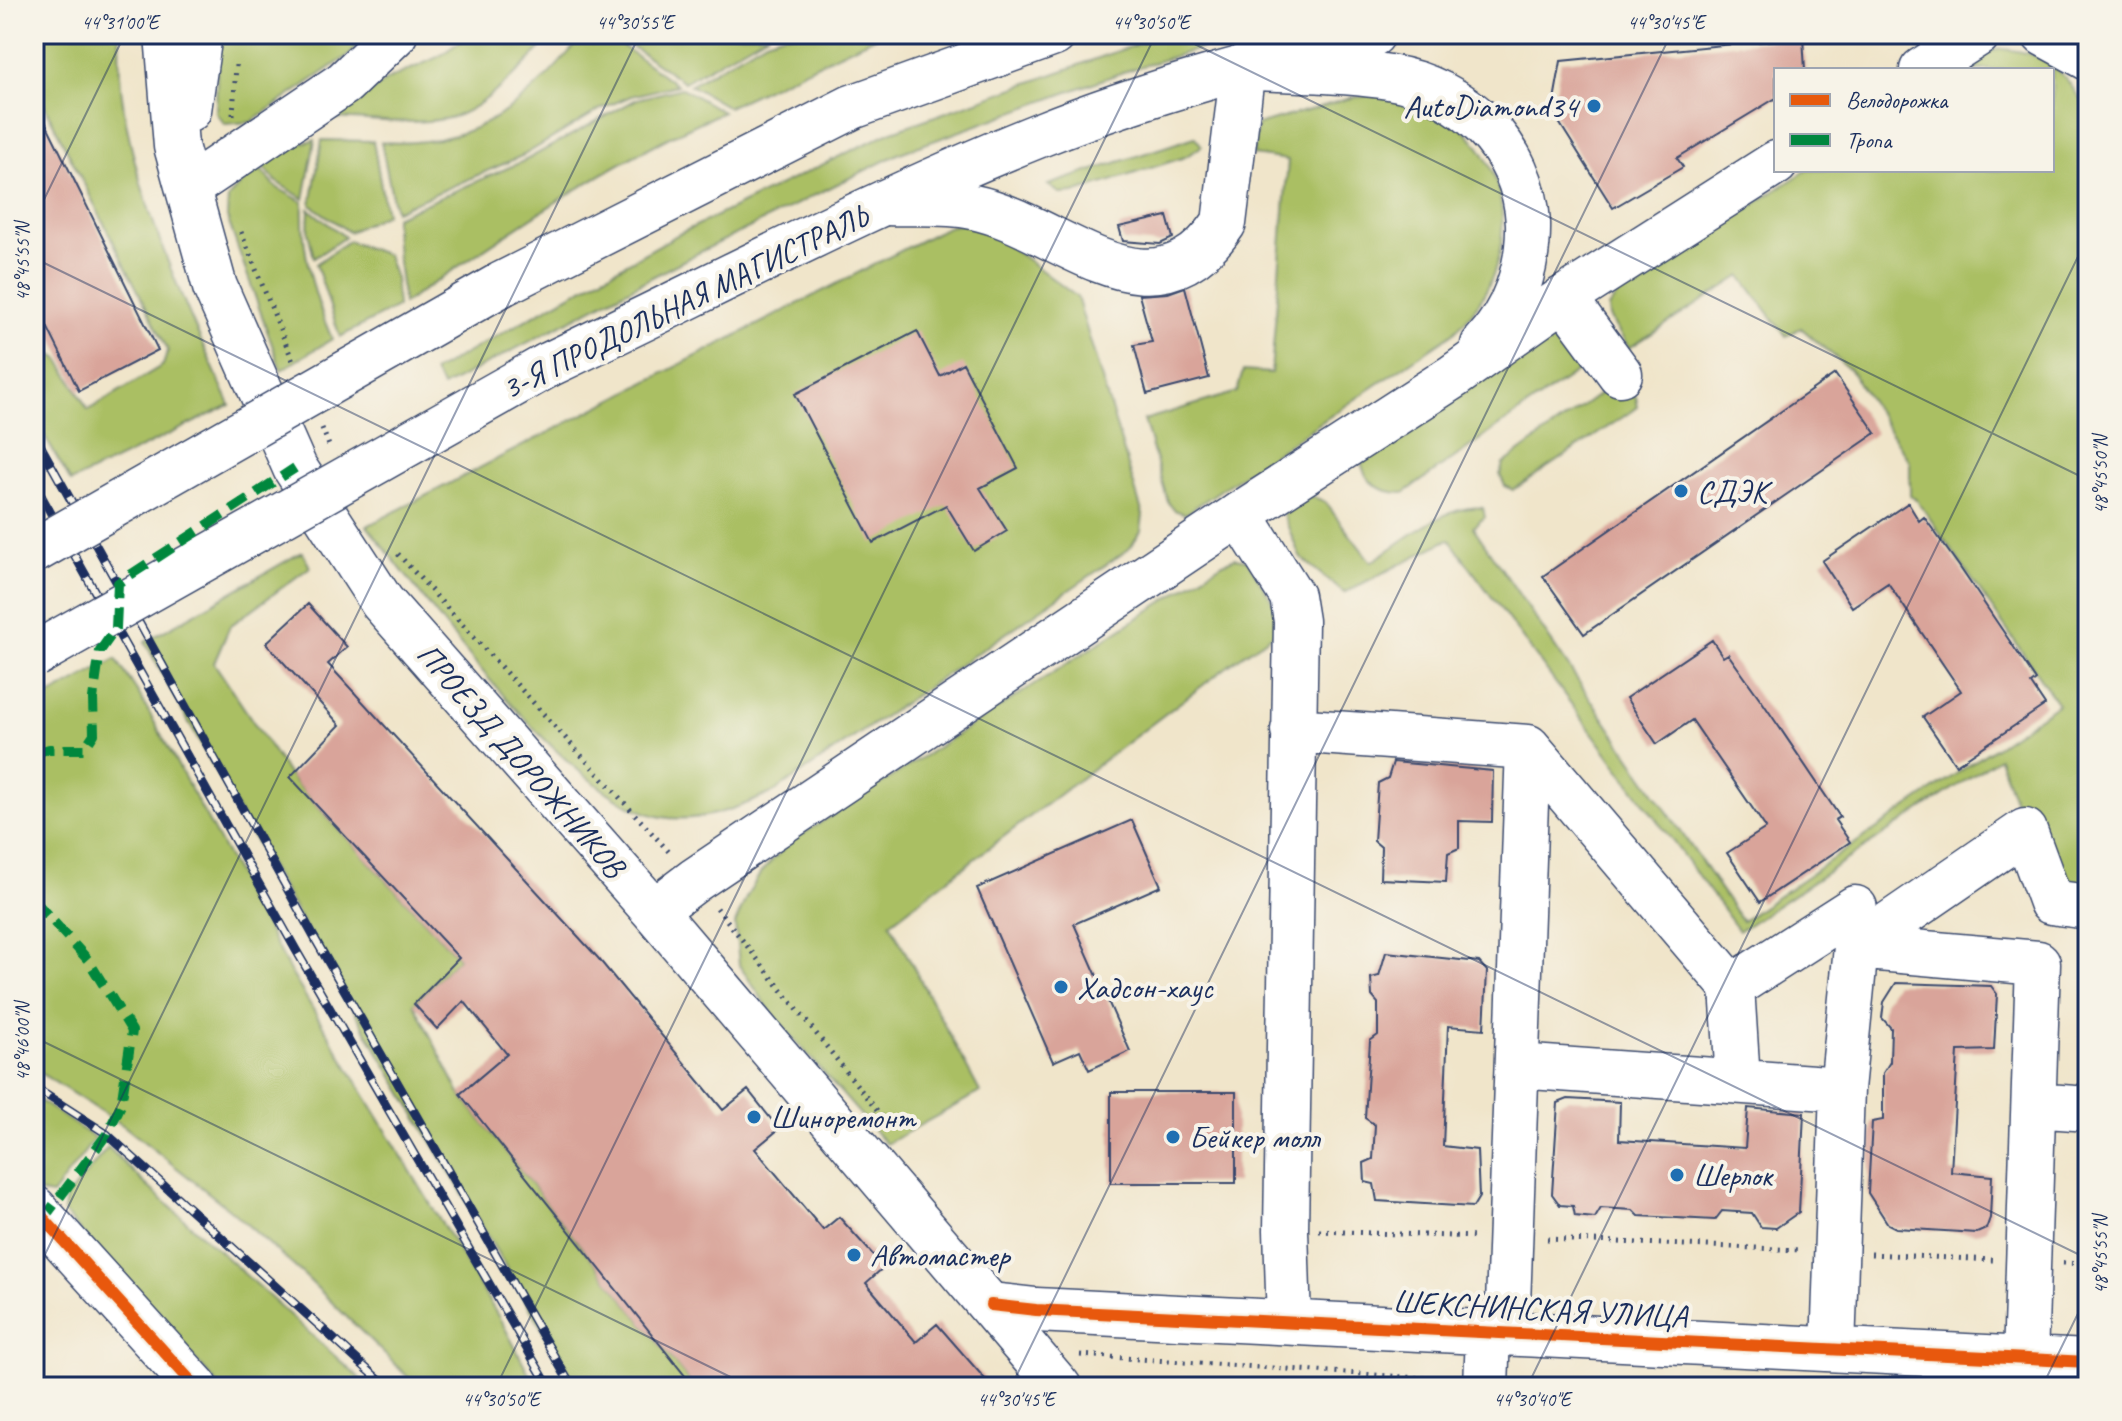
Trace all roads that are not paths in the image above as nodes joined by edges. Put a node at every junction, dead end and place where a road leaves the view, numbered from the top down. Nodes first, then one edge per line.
1 (167, 34) edge
2 (200, 34) edge
3 (395, 34) edge
4 (1011, 34) edge
5 (1054, 34) edge
6 (1373, 34) edge
7 (1978, 34) edge
8 (2044, 34) edge
9 (2088, 58) edge
10 (1243, 67) junction
11 (1925, 68) edge
12 (852, 107) junction
13 (176, 146) junction
14 (1774, 164) edge
15 (188, 188) junction
16 (886, 203) junction
17 (1564, 298) junction
18 (1620, 374) dead end
19 (1454, 376) junction
20 (1240, 514) junction
21 (34, 551) edge
22 (34, 655) edge
23 (1293, 730) junction
24 (1528, 747) junction
25 (2088, 907) edge
26 (654, 911) junction
27 (1856, 947) junction
28 (1732, 987) junction
29 (1517, 1066) junction
30 (1738, 1081) junction
31 (1842, 1089) junction
32 (2034, 1105) junction
33 (2088, 1109) edge
34 (34, 1208) edge
35 (991, 1305) junction
36 (1289, 1322) junction
37 (1498, 1333) junction
38 (1833, 1349) junction
39 (2025, 1359) junction
40 (2088, 1362) edge
41 (1064, 1371) edge
42 (1486, 1385) edge
43 (196, 1387) edge

1 - 13 main road, ПРОЕЗД ДОРОЖНИКОВ
2 - 13 main road
3 - 15 main road
4 - 12 main road
5 - 12 main road
6 - 10 main road, 3-Я ПРОДОЛЬНАЯ МАГИСТРАЛЬ
7 - 11 main road
8 - 9 main road
10 - 16 main road, 3-Я ПРОДОЛЬНАЯ МАГИСТРАЛЬ
10 - 16 main road
10 - 19 main road
12 - 21 main road, bridge
13 - 15 main road, ПРОЕЗД ДОРОЖНИКОВ
14 - 17 main road
15 - 26 main road, ПРОЕЗД ДОРОЖНИКОВ
16 - 22 main road, 3-Я ПРОДОЛЬНАЯ МАГИСТРАЛЬ, bridge
17 - 18 main road
17 - 19 main road
19 - 20 main road
20 - 23 main road
20 - 26 main road
23 - 24 main road
23 - 36 main road
24 - 28 main road
24 - 29 main road
25 - 27 main road
26 - 35 main road, ПРОЕЗД ДОРОЖНИКОВ
27 - 28 main road
27 - 31 main road
27 - 32 main road
28 - 30 main road
29 - 30 main road
29 - 37 main road
30 - 31 main road
31 - 38 main road
32 - 33 main road
32 - 39 main road
34 - 43 main road
35 - 36 main road, ШЕКСНИНСКАЯ УЛИЦА
35 - 41 main road, ПРОЕЗД ДОРОЖНИКОВ
36 - 37 main road, ШЕКСНИНСКАЯ УЛИЦА
37 - 38 main road, ШЕКСНИНСКАЯ УЛИЦА
37 - 42 main road
38 - 39 main road, ШЕКСНИНСКАЯ УЛИЦА
39 - 40 main road, ШЕКСНИНСКАЯ УЛИЦА

